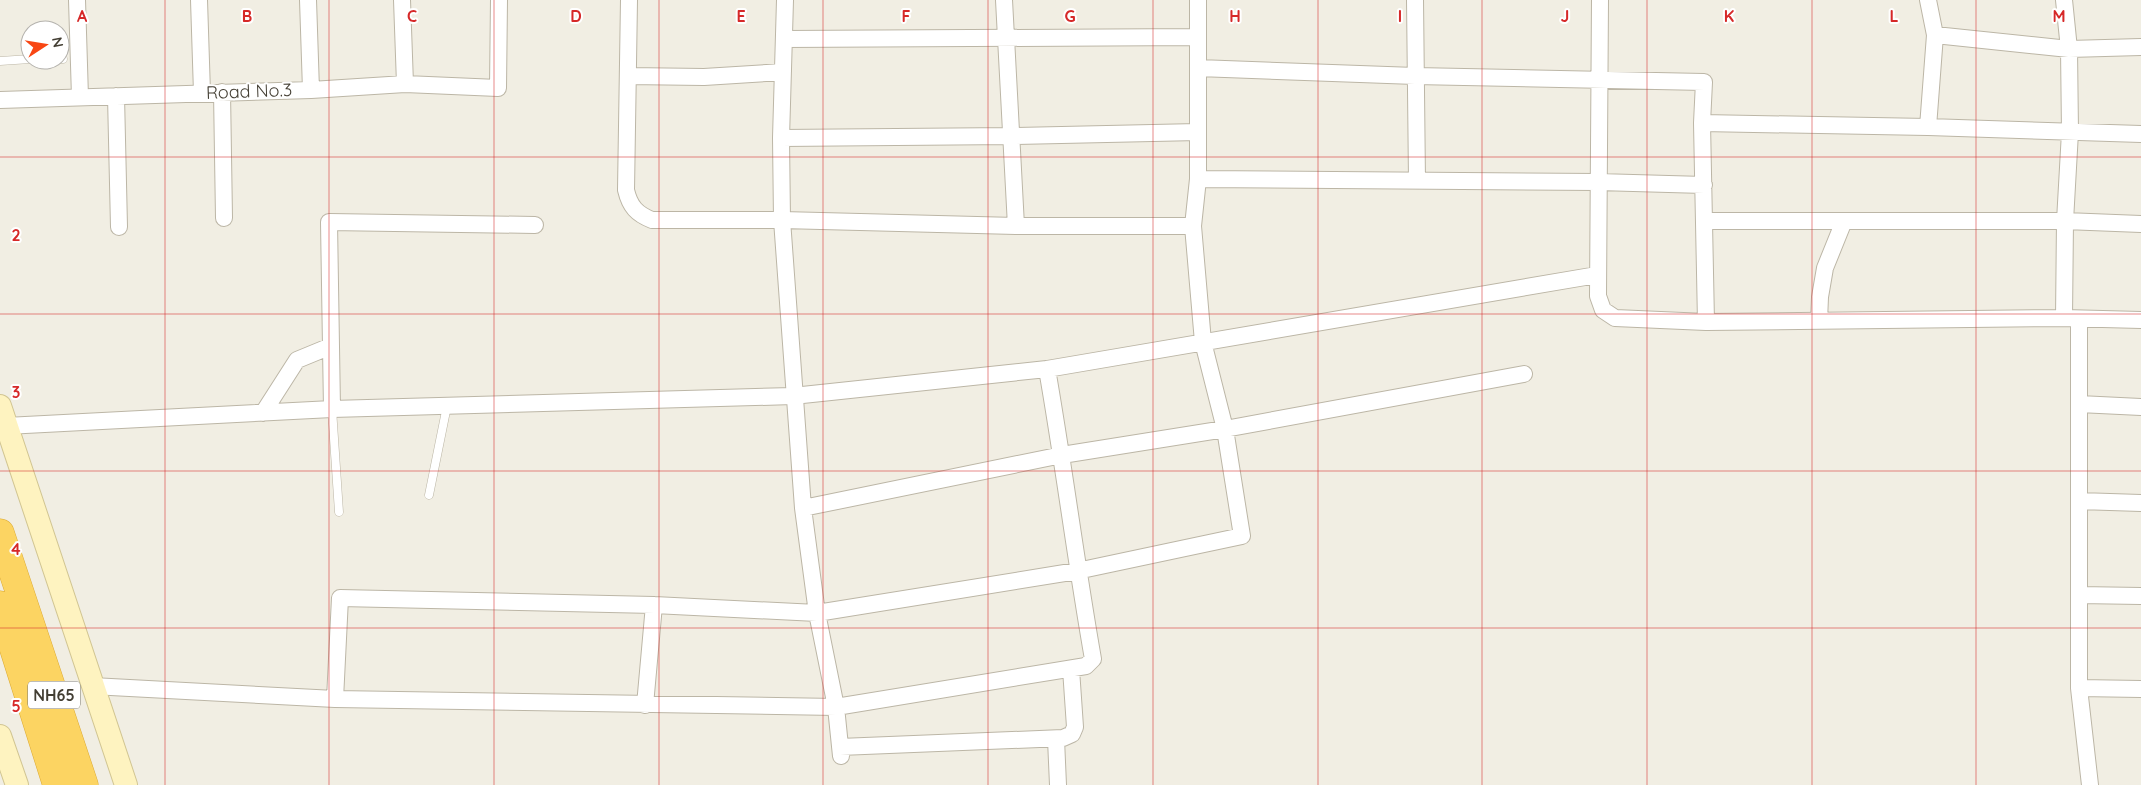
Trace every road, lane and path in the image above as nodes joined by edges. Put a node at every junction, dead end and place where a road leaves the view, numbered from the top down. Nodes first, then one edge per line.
1 (77, 0) edge
2 (199, 0) edge
3 (308, 0) edge
4 (402, 0) edge
5 (499, 0) edge
6 (629, 0) edge
7 (785, 0) edge
8 (1004, 0) edge
9 (1198, 0) edge
10 (1415, 0) edge
11 (1600, 0) edge
12 (1928, 0) edge
13 (2064, 0) edge
14 (1935, 35) junction
15 (1198, 37) junction
16 (1006, 38) junction
17 (784, 39) junction
18 (2141, 47) edge
19 (2069, 49) junction
20 (20, 60) edge
21 (0, 61) edge
22 (1198, 68) junction
23 (783, 72) junction
24 (628, 76) junction
25 (1415, 76) junction
26 (1599, 79) junction
27 (405, 84) junction
28 (311, 90) junction
29 (222, 92) junction
30 (202, 93) junction
31 (116, 96) junction
32 (80, 97) junction
33 (0, 100) edge
34 (1702, 123) junction
35 (1928, 127) junction
36 (1198, 132) junction
37 (2070, 132) junction
38 (2141, 134) edge
39 (1011, 136) junction
40 (781, 138) junction
41 (1198, 179) junction
42 (1417, 181) junction
43 (1598, 182) junction
44 (1704, 185) junction
45 (224, 218) dead end
46 (782, 220) junction
47 (1705, 221) junction
48 (1844, 221) junction
49 (2065, 221) junction
50 (2141, 224) edge
51 (535, 225) dead end
52 (1016, 226) junction
53 (1193, 226) junction
54 (119, 227) dead end
55 (1597, 274) junction
56 (2072, 318) junction
57 (2141, 320) edge
58 (1819, 321) junction
59 (1706, 322) junction
60 (1203, 342) junction
61 (331, 346) junction
62 (1048, 369) junction
63 (1524, 374) dead end
64 (794, 396) junction
65 (2079, 404) junction
66 (447, 406) junction
67 (2141, 407) edge
68 (332, 409) junction
69 (263, 413) junction
70 (3, 416) edge
71 (1225, 428) junction
72 (1062, 455) junction
73 (429, 495) dead end
74 (2079, 501) junction
75 (2141, 503) edge
76 (803, 508) junction
77 (339, 512) dead end
78 (0, 533) edge
79 (1078, 571) junction
80 (2079, 595) junction
81 (2141, 596) edge
82 (0, 605) edge
83 (654, 605) junction
84 (817, 613) junction
85 (1071, 669) junction
86 (92, 686) junction
87 (2079, 688) junction
88 (2141, 689) edge
89 (334, 699) junction
90 (645, 705) junction
91 (836, 707) junction
92 (0, 736) edge
93 (1056, 739) junction
94 (17, 785) edge
95 (57, 785) edge
96 (84, 785) edge
97 (126, 785) edge
98 (1058, 785) edge
99 (2090, 785) edge

1 - 32 street
2 - 30 street
3 - 28 street
4 - 27 street
5 - 27 street, Road No.3
6 - 24 street
7 - 17 street
8 - 16 street
9 - 15 street
10 - 25 street
11 - 26 street
12 - 14 street
13 - 19 street
14 - 19 street
14 - 35 street
15 - 16 street
15 - 22 street
16 - 17 street
16 - 39 street
17 - 23 street
18 - 19 street
19 - 37 street
20 - 21 lane
22 - 25 street
22 - 36 street
23 - 24 street
23 - 40 street
24 - 46 street
25 - 26 street
25 - 42 street
26 - 34 street
26 - 43 street
27 - 28 street, Road No.3
28 - 29 street, Road No.3
29 - 30 street, Road No.3
29 - 45 street
30 - 31 street, Road No.3
31 - 32 street, Road No.3
31 - 54 street
32 - 33 street, Road No.3
34 - 35 street
34 - 44 street
35 - 37 street
36 - 39 street
36 - 41 street
37 - 38 street
37 - 49 street
39 - 40 street
39 - 52 street
40 - 46 street
41 - 42 street
41 - 53 street
42 - 43 street
43 - 44 street
43 - 55 street
44 - 47 street
46 - 52 street
46 - 64 street
47 - 48 street
47 - 59 street
48 - 49 street
48 - 58 street
49 - 50 street
49 - 56 street
51 - 61 street
52 - 53 street
53 - 60 street
55 - 59 street
55 - 60 street
56 - 57 street
56 - 58 street
56 - 65 street
58 - 59 street
60 - 62 street
60 - 71 street
61 - 68 street
61 - 69 street
62 - 64 street
62 - 72 street
63 - 71 street
64 - 66 street
64 - 76 street
65 - 67 street
65 - 74 street
66 - 68 street
66 - 73 lane
68 - 69 street
68 - 77 lane
69 - 70 street
70 - 86 street
71 - 72 street
71 - 79 street
72 - 76 street
72 - 79 street
74 - 75 street
74 - 80 street
76 - 84 street
78 - 96 highway, NH65
79 - 84 street
79 - 85 street
80 - 81 street
80 - 87 street
82 - 95 highway, NH65
83 - 84 street
83 - 89 street
83 - 90 street
84 - 91 street
85 - 91 street
85 - 93 street
86 - 89 street
86 - 97 street
87 - 88 street
87 - 99 street
89 - 90 street
90 - 91 street
91 - 93 street
92 - 94 street
93 - 98 street

